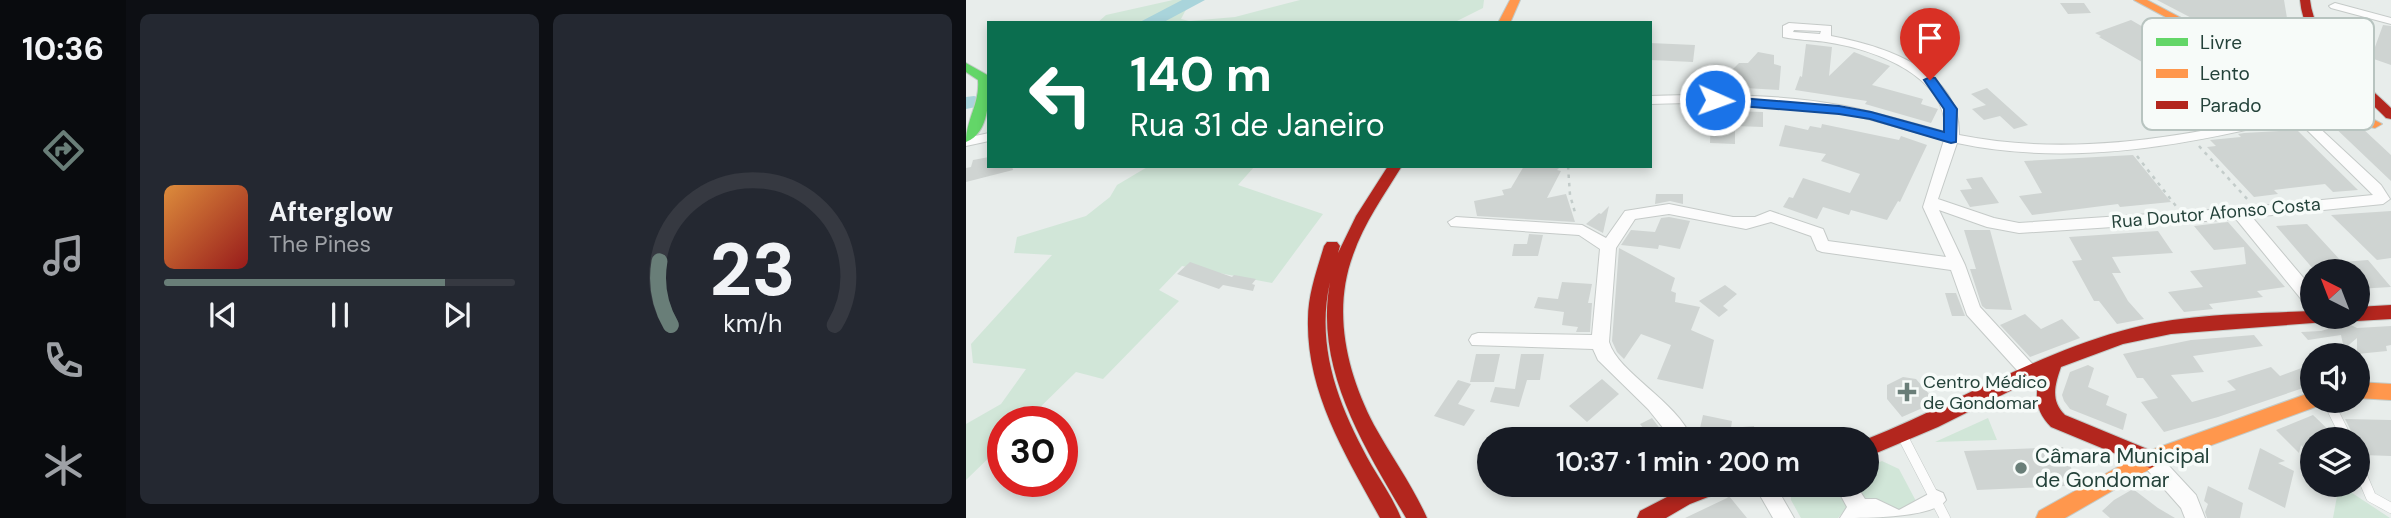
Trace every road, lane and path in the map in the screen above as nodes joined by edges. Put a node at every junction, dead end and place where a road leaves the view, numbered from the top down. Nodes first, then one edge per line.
1 (1502, 0) edge
2 (1516, 0) edge
3 (2139, 0) edge
4 (2305, 0) edge
5 (2335, 6) dead end
6 (2174, 18) edge
7 (2306, 18) edge
8 (1491, 21) edge
9 (1505, 21) edge
10 (2391, 21) edge
11 (1825, 38) dead end
12 (966, 67) edge
13 (1652, 100) edge
14 (2226, 130) edge
15 (2316, 130) edge
16 (987, 137) edge
17 (2192, 138) junction
18 (1951, 139) junction
19 (966, 140) edge
20 (2128, 146) junction
21 (987, 147) edge
22 (966, 151) edge
23 (1380, 168) edge
24 (1394, 168) edge
25 (1568, 168) edge
26 (1930, 201) junction
27 (2387, 201) edge
28 (2258, 211) junction
29 (2240, 213) junction
30 (2184, 217) junction
31 (1456, 222) dead end
32 (1576, 230) junction
33 (1608, 247) junction
34 (1957, 265) junction
35 (2300, 286) edge
36 (2391, 312) edge
37 (2370, 313) edge
38 (2300, 319) edge
39 (1478, 340) dead end
40 (1600, 342) junction
41 (2053, 363) junction
42 (2031, 374) junction
43 (2370, 391) edge
44 (2391, 392) edge
45 (2300, 404) edge
46 (1674, 427) edge
47 (1903, 436) junction
48 (1879, 444) edge
49 (2151, 459) junction
50 (2370, 495) edge
51 (1683, 497) edge
52 (1771, 497) edge
53 (1849, 497) edge
54 (2391, 508) edge
55 (1940, 509) edge
56 (1855, 514) edge
57 (1391, 518) edge
58 (1417, 518) edge
59 (1647, 518) edge
60 (1784, 518) edge
61 (1893, 518) edge
62 (1904, 518) edge
63 (2046, 518) edge
64 (2195, 518) edge

1 - 8 main road
2 - 9 main road
3 - 6 main road
4 - 7 main road
5 - 10 street
11 - 18 street
12 - 19 main road
13 - 18 street
14 - 17 street
15 - 27 street, Rua Doutor Afonso Costa
16 - 19 street
17 - 20 street
17 - 28 path
18 - 20 street
18 - 26 street
20 - 30 path
21 - 22 street
23 - 57 main road
24 - 58 main road
25 - 32 path
26 - 30 street, Rua Doutor Afonso Costa
26 - 34 street
27 - 28 street, Rua Doutor Afonso Costa
28 - 29 street, Rua Doutor Afonso Costa
29 - 30 street, Rua Doutor Afonso Costa
29 - 35 street
31 - 32 street
32 - 33 street
33 - 34 street
33 - 40 street
34 - 42 street
36 - 37 main road
38 - 41 main road
39 - 40 street
40 - 46 street
41 - 42 main road
41 - 49 main road
42 - 47 main road
43 - 44 main road
45 - 49 main road
47 - 48 main road
47 - 55 lane
49 - 63 main road
49 - 64 street
50 - 54 lane
51 - 59 main road
52 - 60 street
53 - 56 street
55 - 62 street
56 - 61 street

